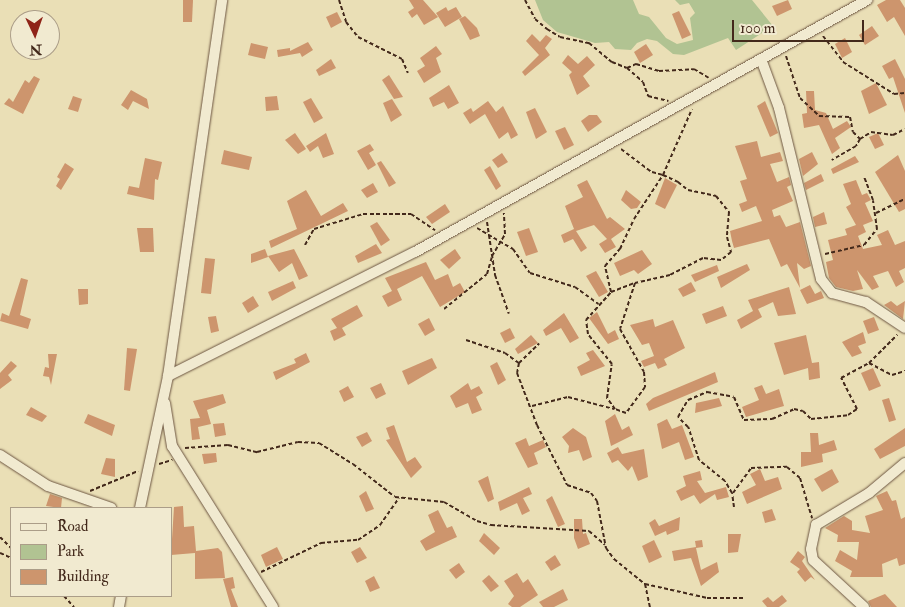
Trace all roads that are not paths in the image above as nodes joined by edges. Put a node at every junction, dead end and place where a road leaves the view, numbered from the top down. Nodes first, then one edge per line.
1 (222, 0) edge
2 (867, 0) edge
3 (761, 60) junction
4 (904, 327) edge
5 (168, 376) junction
6 (164, 398) junction
7 (172, 446) junction
8 (153, 447) junction
9 (0, 455) edge
10 (905, 463) edge
11 (109, 507) edge
12 (140, 507) edge
13 (273, 607) edge
14 (864, 607) edge

1 - 5 street
2 - 3 street
3 - 4 street
3 - 5 street
5 - 6 street
6 - 7 street
6 - 8 street
7 - 8 street
7 - 13 street
8 - 12 street
9 - 11 street
10 - 14 street

